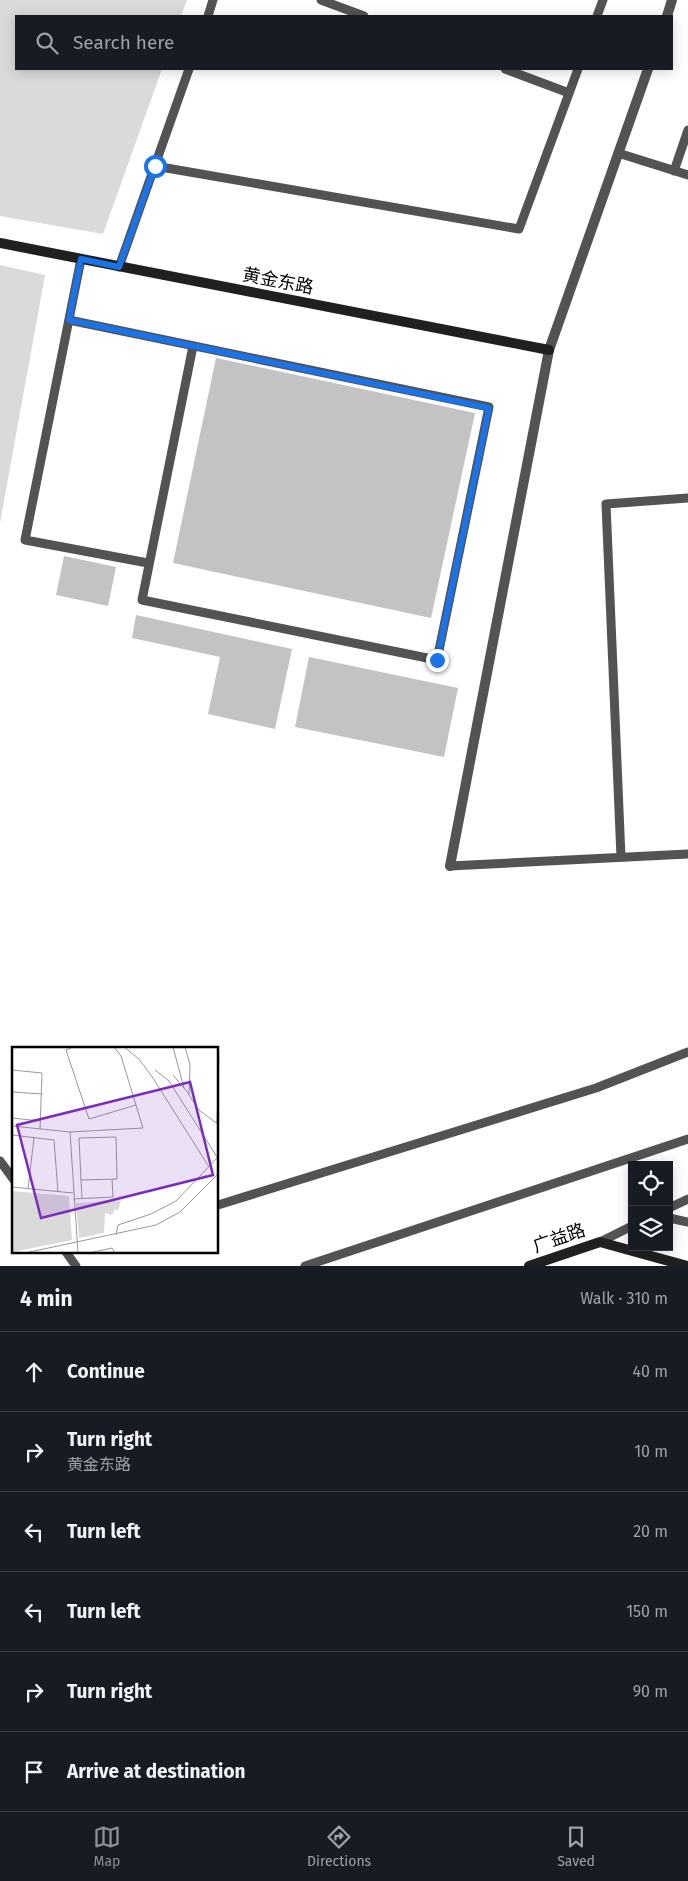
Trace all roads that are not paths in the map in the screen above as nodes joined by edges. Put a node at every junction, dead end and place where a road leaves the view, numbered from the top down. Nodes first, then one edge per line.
1 (213, 0) edge
2 (320, 0) edge
3 (603, 0) edge
4 (672, 0) edge
5 (208, 15) edge
6 (361, 15) edge
7 (597, 15) edge
8 (666, 15) edge
9 (189, 70) edge
10 (508, 70) edge
11 (578, 70) edge
12 (648, 70) edge
13 (569, 93) junction
14 (688, 130) edge
15 (618, 153) junction
16 (155, 166) junction
17 (674, 171) junction
18 (688, 175) edge
19 (0, 243) edge
20 (81, 259) junction
21 (119, 267) junction
22 (69, 320) junction
23 (194, 346) junction
24 (549, 350) junction
25 (688, 498) edge
26 (148, 563) junction
27 (688, 854) edge
28 (621, 857) junction
29 (450, 866) joint
30 (688, 1052) edge
31 (688, 1139) edge
32 (0, 1161) edge
33 (12, 1177) edge
34 (688, 1199) edge
35 (219, 1205) edge
36 (673, 1206) edge
37 (673, 1219) edge
38 (688, 1222) edge
39 (628, 1228) edge
40 (600, 1242) junction
41 (67, 1254) edge
42 (76, 1266) edge
43 (305, 1266) edge
44 (529, 1266) edge
45 (687, 1266) edge

1 - 5 lane
2 - 6 lane
3 - 7 lane
4 - 8 street
9 - 16 lane
10 - 13 lane
11 - 13 lane
12 - 15 street
13 - 16 lane
14 - 17 lane
15 - 17 lane
15 - 24 street
16 - 21 lane
17 - 18 lane
19 - 20 street, 黄金东路
20 - 21 street, 黄金东路
20 - 22 lane
21 - 24 street, 黄金东路
22 - 23 lane
22 - 26 lane
23 - 26 lane
23 - 26 lane
24 - 29 street
25 - 28 lane
27 - 28 lane
28 - 29 lane
30 - 35 lane
31 - 43 lane
32 - 33 lane
34 - 36 lane
37 - 38 lane
39 - 40 lane
40 - 44 street, 广益路
40 - 45 street, 广益路
41 - 42 lane

